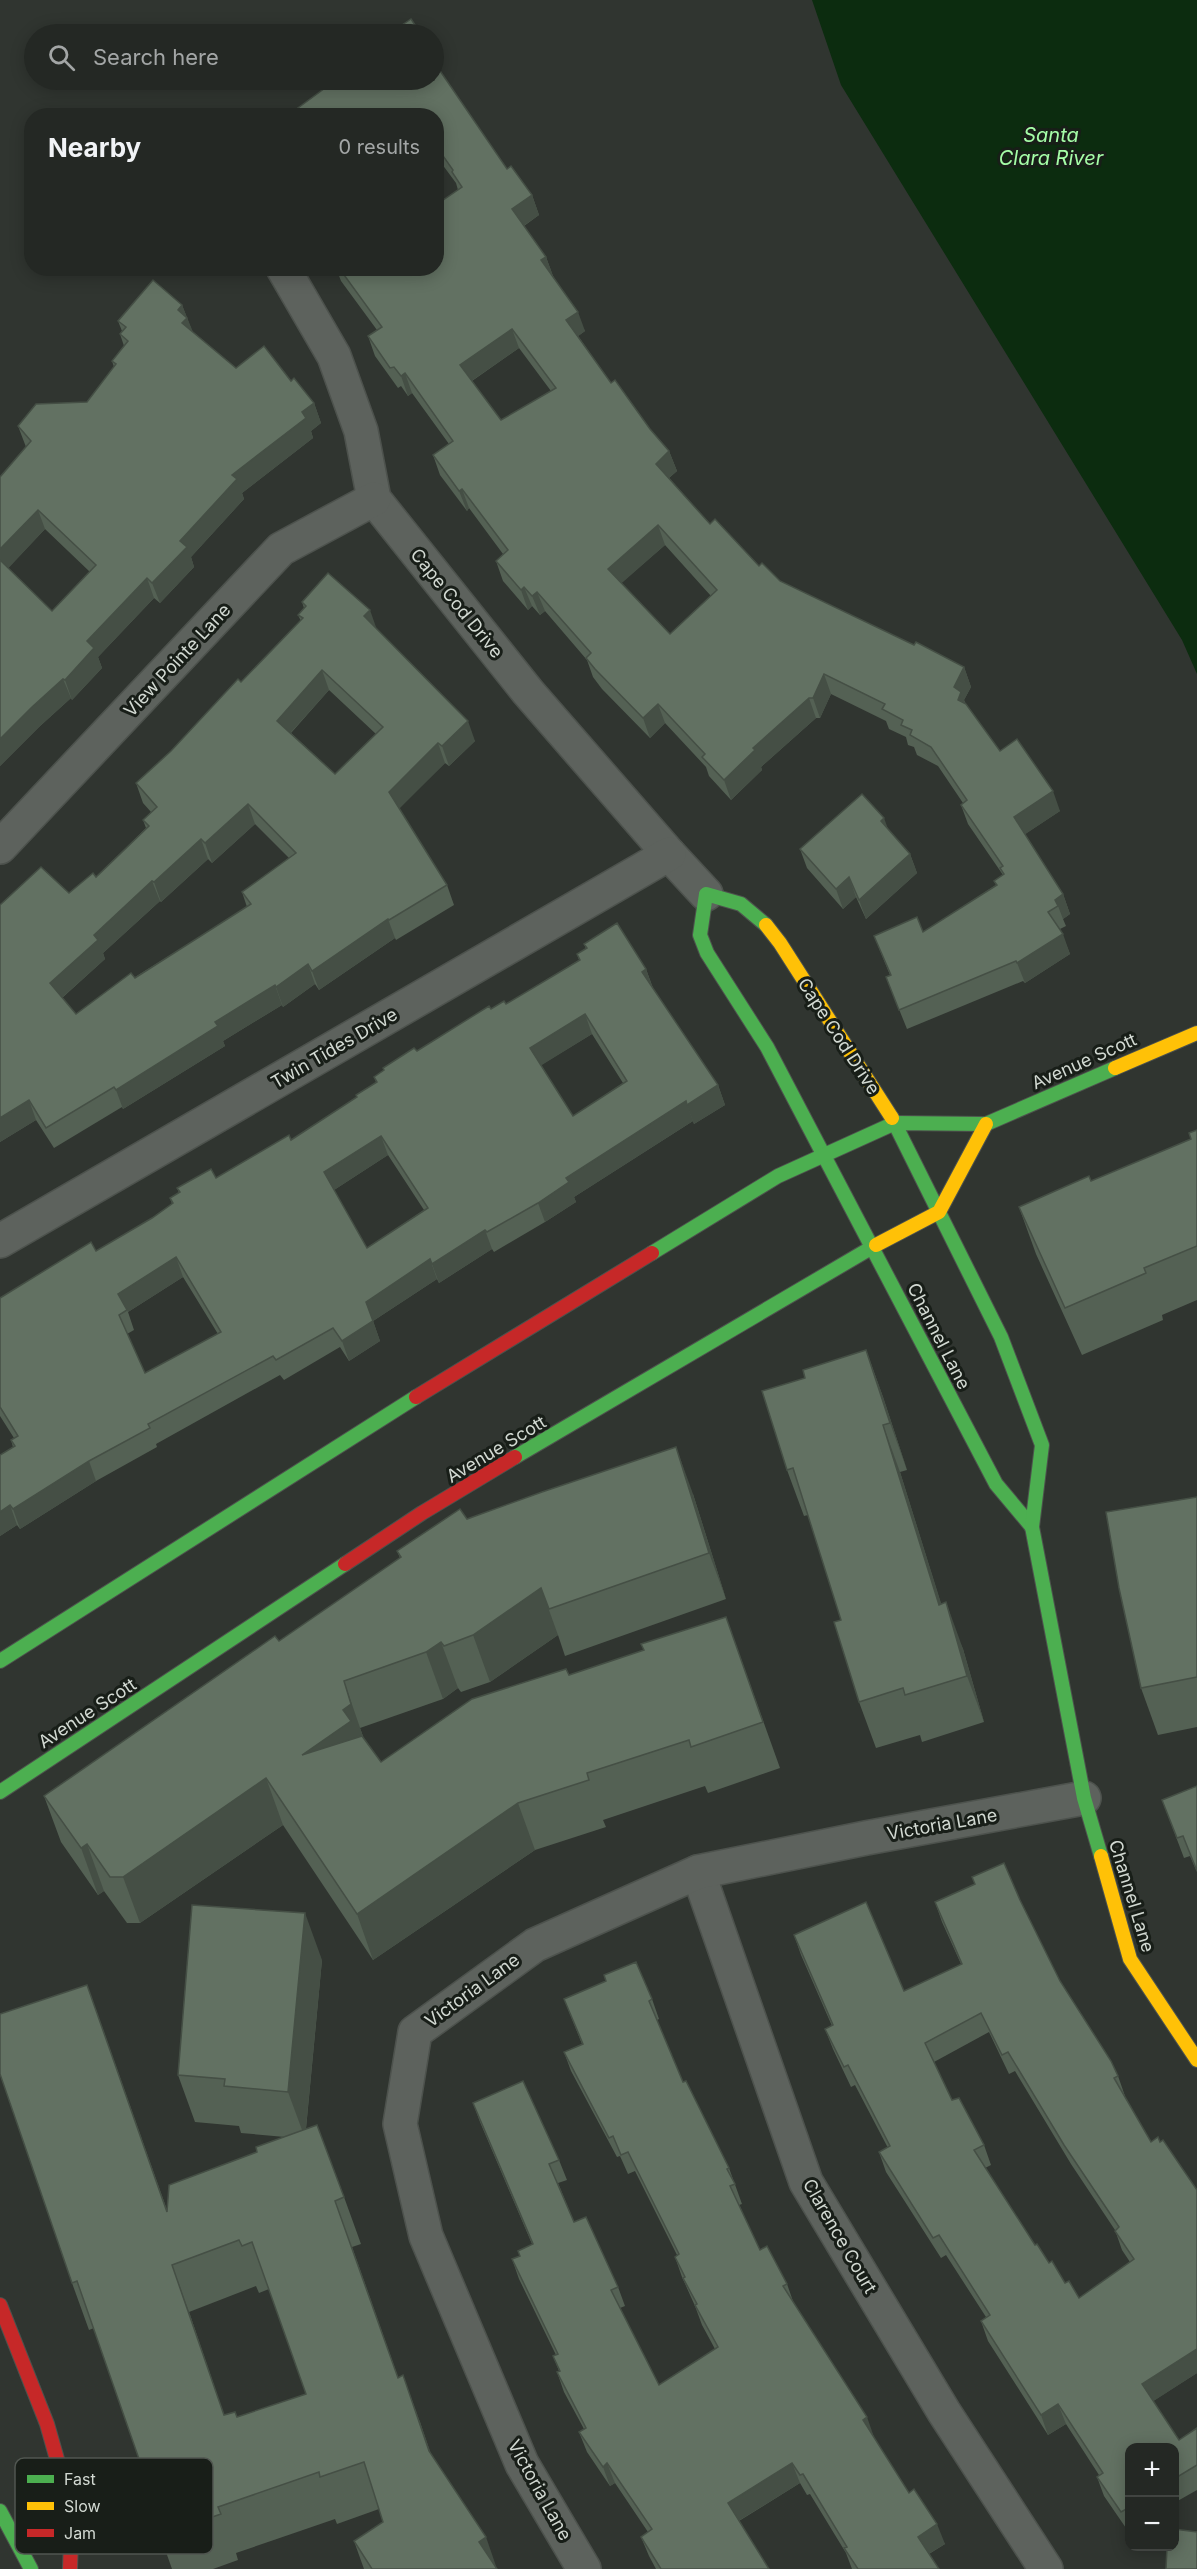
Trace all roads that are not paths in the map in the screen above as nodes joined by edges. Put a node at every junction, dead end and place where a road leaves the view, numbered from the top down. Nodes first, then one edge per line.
1 (288, 276) edge
2 (374, 500) junction
3 (0, 847) edge
4 (669, 854) junction
5 (706, 894) junction
6 (1197, 1032) edge
7 (895, 1123) junction
8 (986, 1124) junction
9 (823, 1155) junction
10 (939, 1212) junction
11 (0, 1241) edge
12 (874, 1248) junction
13 (1032, 1527) junction
14 (0, 1661) edge
15 (0, 1792) edge
16 (1084, 1798) junction
17 (698, 1872) junction
18 (1197, 2060) edge
19 (0, 2305) edge
20 (57, 2458) edge
21 (0, 2511) edge
22 (15, 2539) edge
23 (23, 2554) edge
24 (71, 2554) edge
25 (31, 2569) edge
26 (70, 2569) edge
27 (584, 2569) edge
28 (1046, 2569) edge

1 - 2 street, Cape Cod Drive
2 - 3 street, View Pointe Lane
2 - 4 street, Cape Cod Drive
4 - 5 street, Cape Cod Drive
4 - 11 street, Twin Tides Drive
5 - 7 main road, Cape Cod Drive
5 - 9 main road
6 - 8 main road, Avenue Scott
7 - 8 main road, Avenue Scott
7 - 9 main road, Avenue Scott
7 - 10 main road, Cape Cod Drive
8 - 10 main road
9 - 12 main road, Channel Lane
9 - 14 main road, Avenue Scott
10 - 12 main road, Avenue Scott
10 - 13 main road, Cape Cod Drive
12 - 13 main road, Channel Lane
12 - 15 main road, Avenue Scott
13 - 16 main road, Channel Lane
16 - 17 street, Victoria Lane
16 - 18 main road, Channel Lane
17 - 27 street, Victoria Lane
17 - 28 street, Clarence Court
19 - 20 main road
21 - 22 main road
23 - 25 main road
24 - 26 main road

